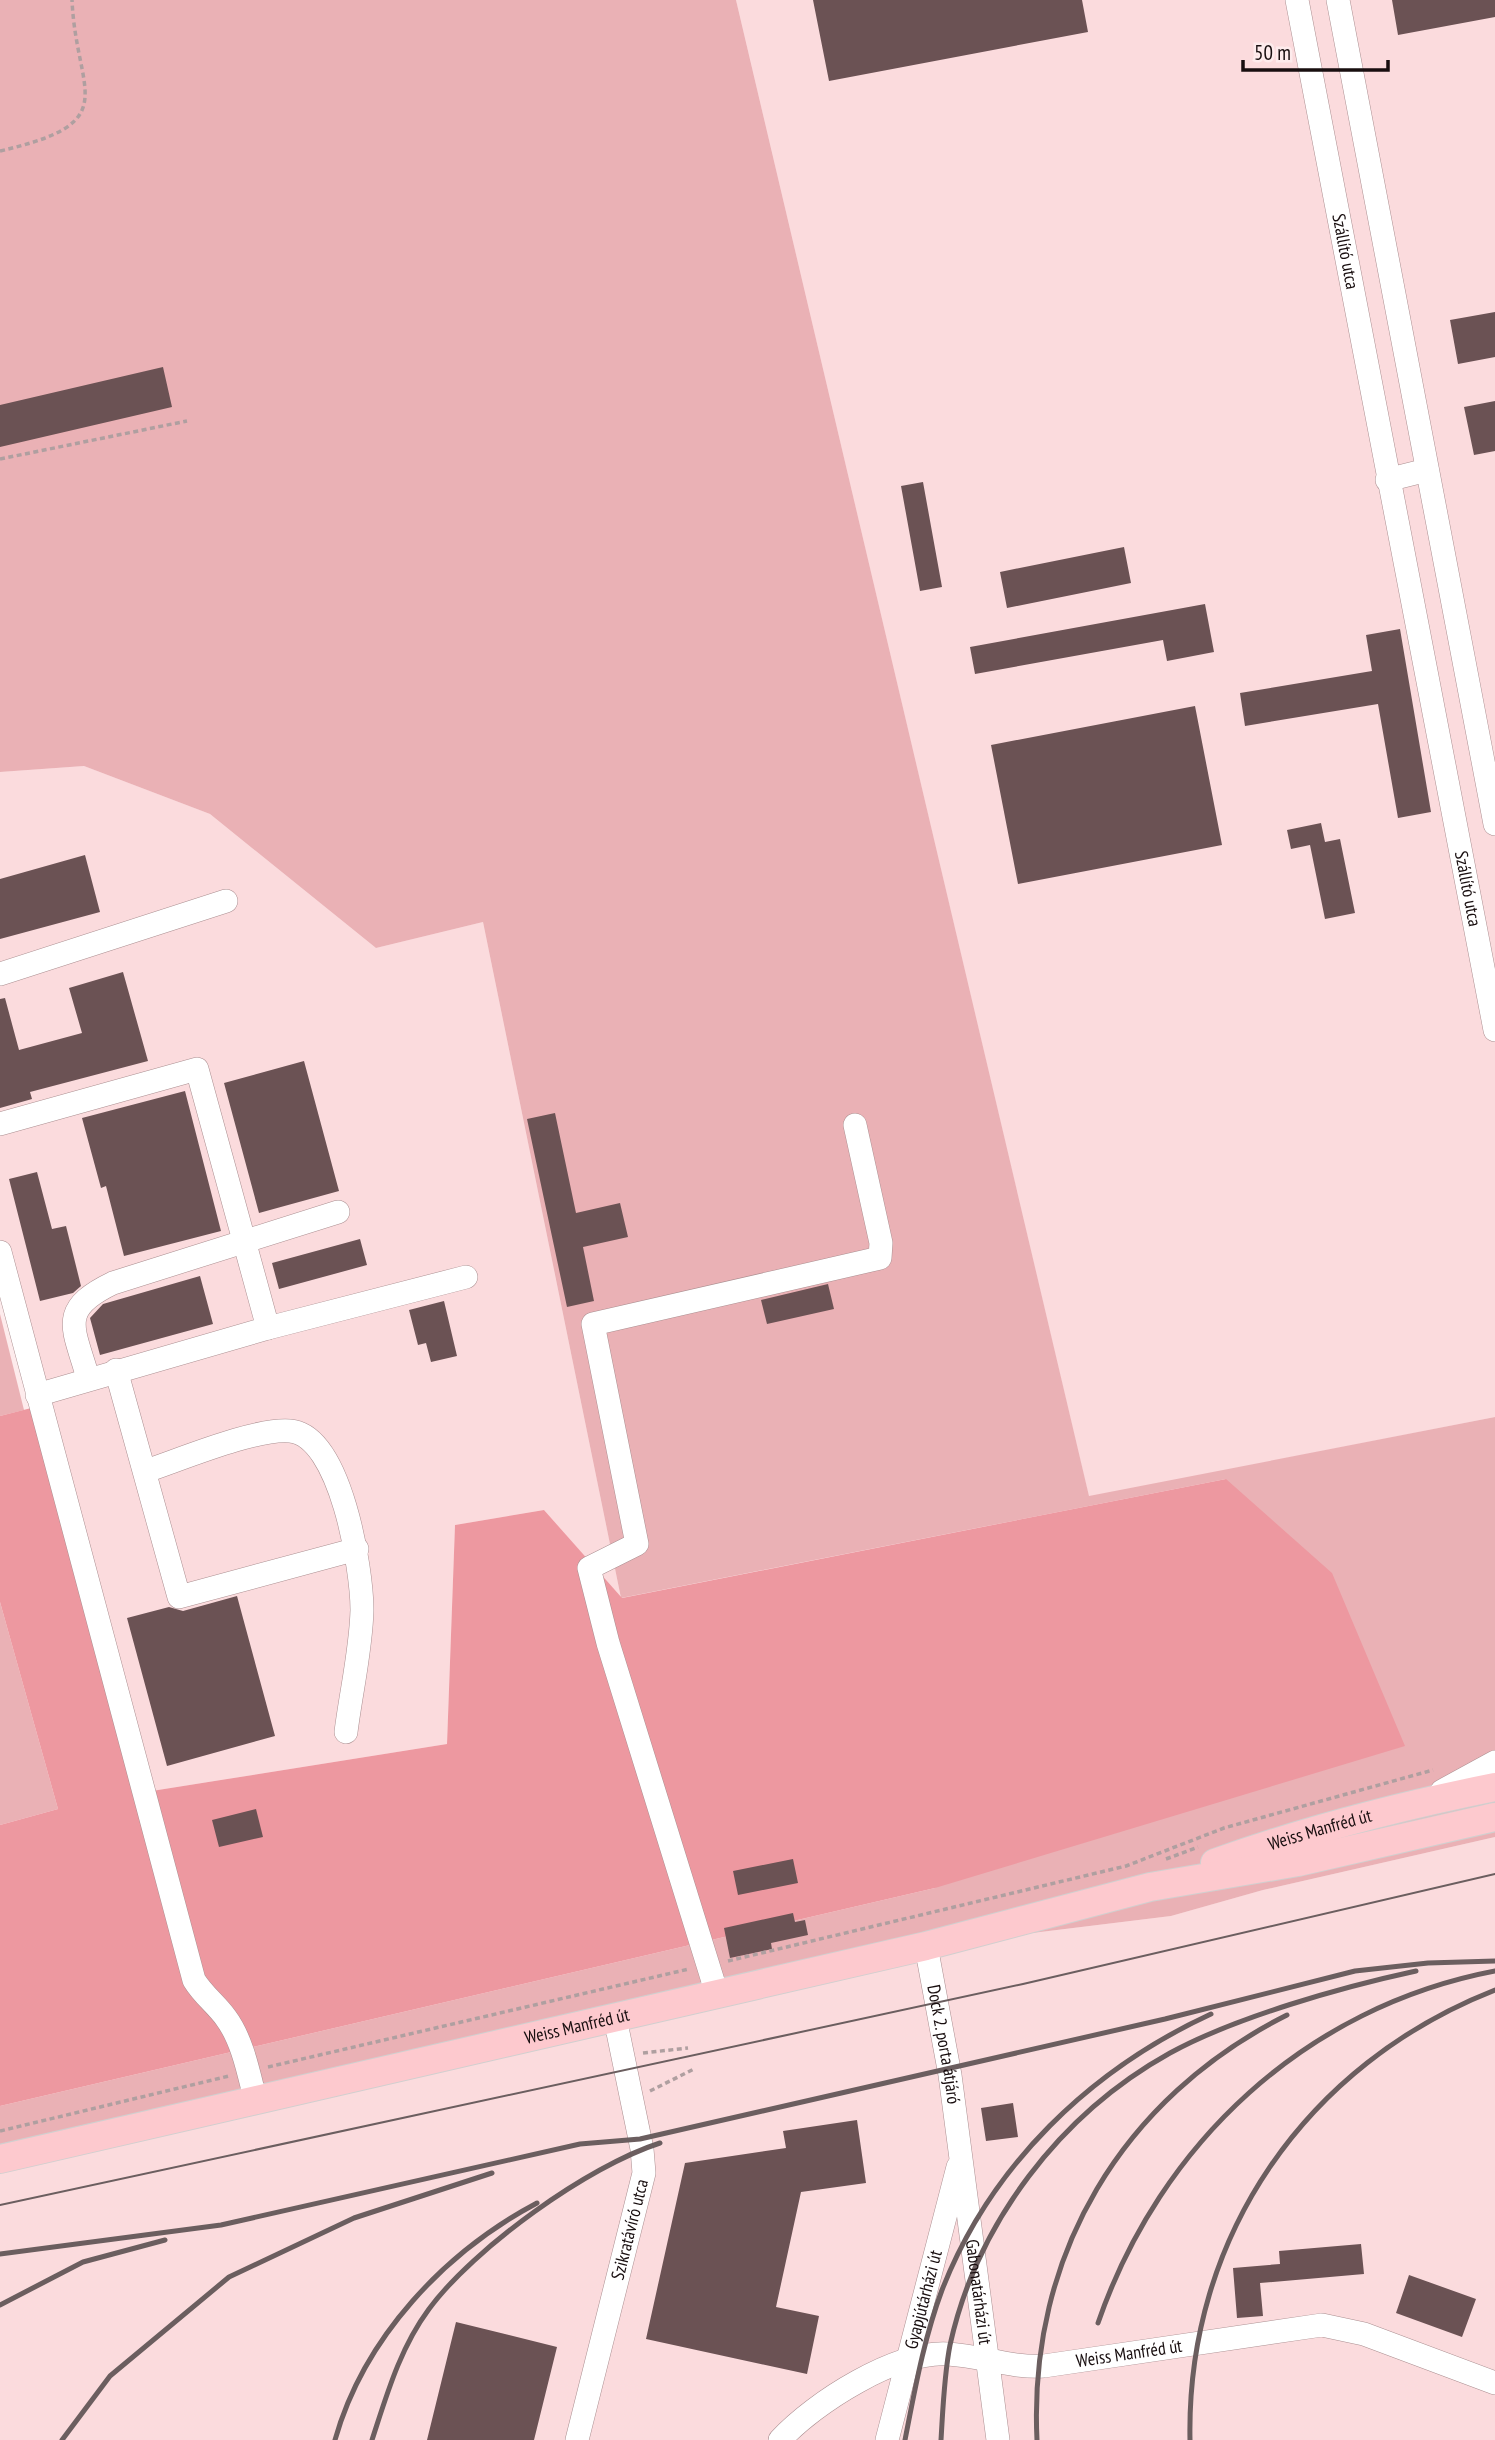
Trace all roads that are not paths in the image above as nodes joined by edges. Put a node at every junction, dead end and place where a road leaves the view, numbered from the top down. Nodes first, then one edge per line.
1 (1339, 7) edge
2 (1299, 11) edge
3 (1427, 470) junction
4 (1387, 480) junction
5 (1495, 823) edge
6 (1455, 828) junction
7 (226, 901) dead end
8 (0, 974) edge
9 (1495, 1030) edge
10 (0, 1124) edge
11 (855, 1125) dead end
12 (338, 1212) dead end
13 (244, 1241) junction
14 (0, 1252) edge
15 (466, 1277) dead end
16 (268, 1328) junction
17 (116, 1370) junction
18 (88, 1378) junction
19 (37, 1395) junction
20 (146, 1471) junction
21 (357, 1549) junction
22 (346, 1732) dead end
23 (1495, 1762) edge
24 (1495, 1787) edge
25 (1417, 1803) junction
26 (1495, 1817) edge
27 (1142, 1879) junction
28 (926, 1946) junction
29 (717, 1994) junction
30 (615, 2018) junction
31 (256, 2102) junction
32 (960, 2150) junction
33 (0, 2159) edge
34 (905, 2360) junction
35 (988, 2360) junction
36 (1495, 2383) edge
37 (577, 2440) edge
38 (780, 2440) edge
39 (887, 2440) edge
40 (998, 2440) edge

1 - 2 street, Szállító utca
1 - 3 street, Szállító utca
2 - 4 street, Szállító utca
3 - 4 street
3 - 5 street, Szállító utca
4 - 6 street, Szállító utca
5 - 6 street, Szállító utca
6 - 9 street, Szállító utca
7 - 8 street
10 - 13 street
11 - 29 street
12 - 13 street
13 - 16 street
13 - 18 street
14 - 19 street
15 - 16 street
16 - 17 street
17 - 18 street
17 - 20 street
18 - 19 street
19 - 31 street
20 - 21 street
20 - 21 street
21 - 22 street
23 - 25 street
24 - 25 main road, Weiss Manfréd út
25 - 27 main road, Weiss Manfréd út
26 - 27 main road, Weiss Manfréd út
27 - 28 main road, Weiss Manfréd út
28 - 29 main road, Weiss Manfréd út
28 - 32 street, Dock 2. porta átjáró
29 - 30 main road, Weiss Manfréd út
30 - 31 main road, Weiss Manfréd út
30 - 37 street, Szikratávíró utca
31 - 33 main road, Weiss Manfréd út
32 - 34 street, Gyapjútárházi út
32 - 35 street, Gabonatárházi út
34 - 35 street, Weiss Manfréd út
34 - 38 street, Weiss Manfréd út
34 - 39 street, Gyapjútárházi út
35 - 36 street, Weiss Manfréd út
35 - 40 street, Gabonatárházi út

